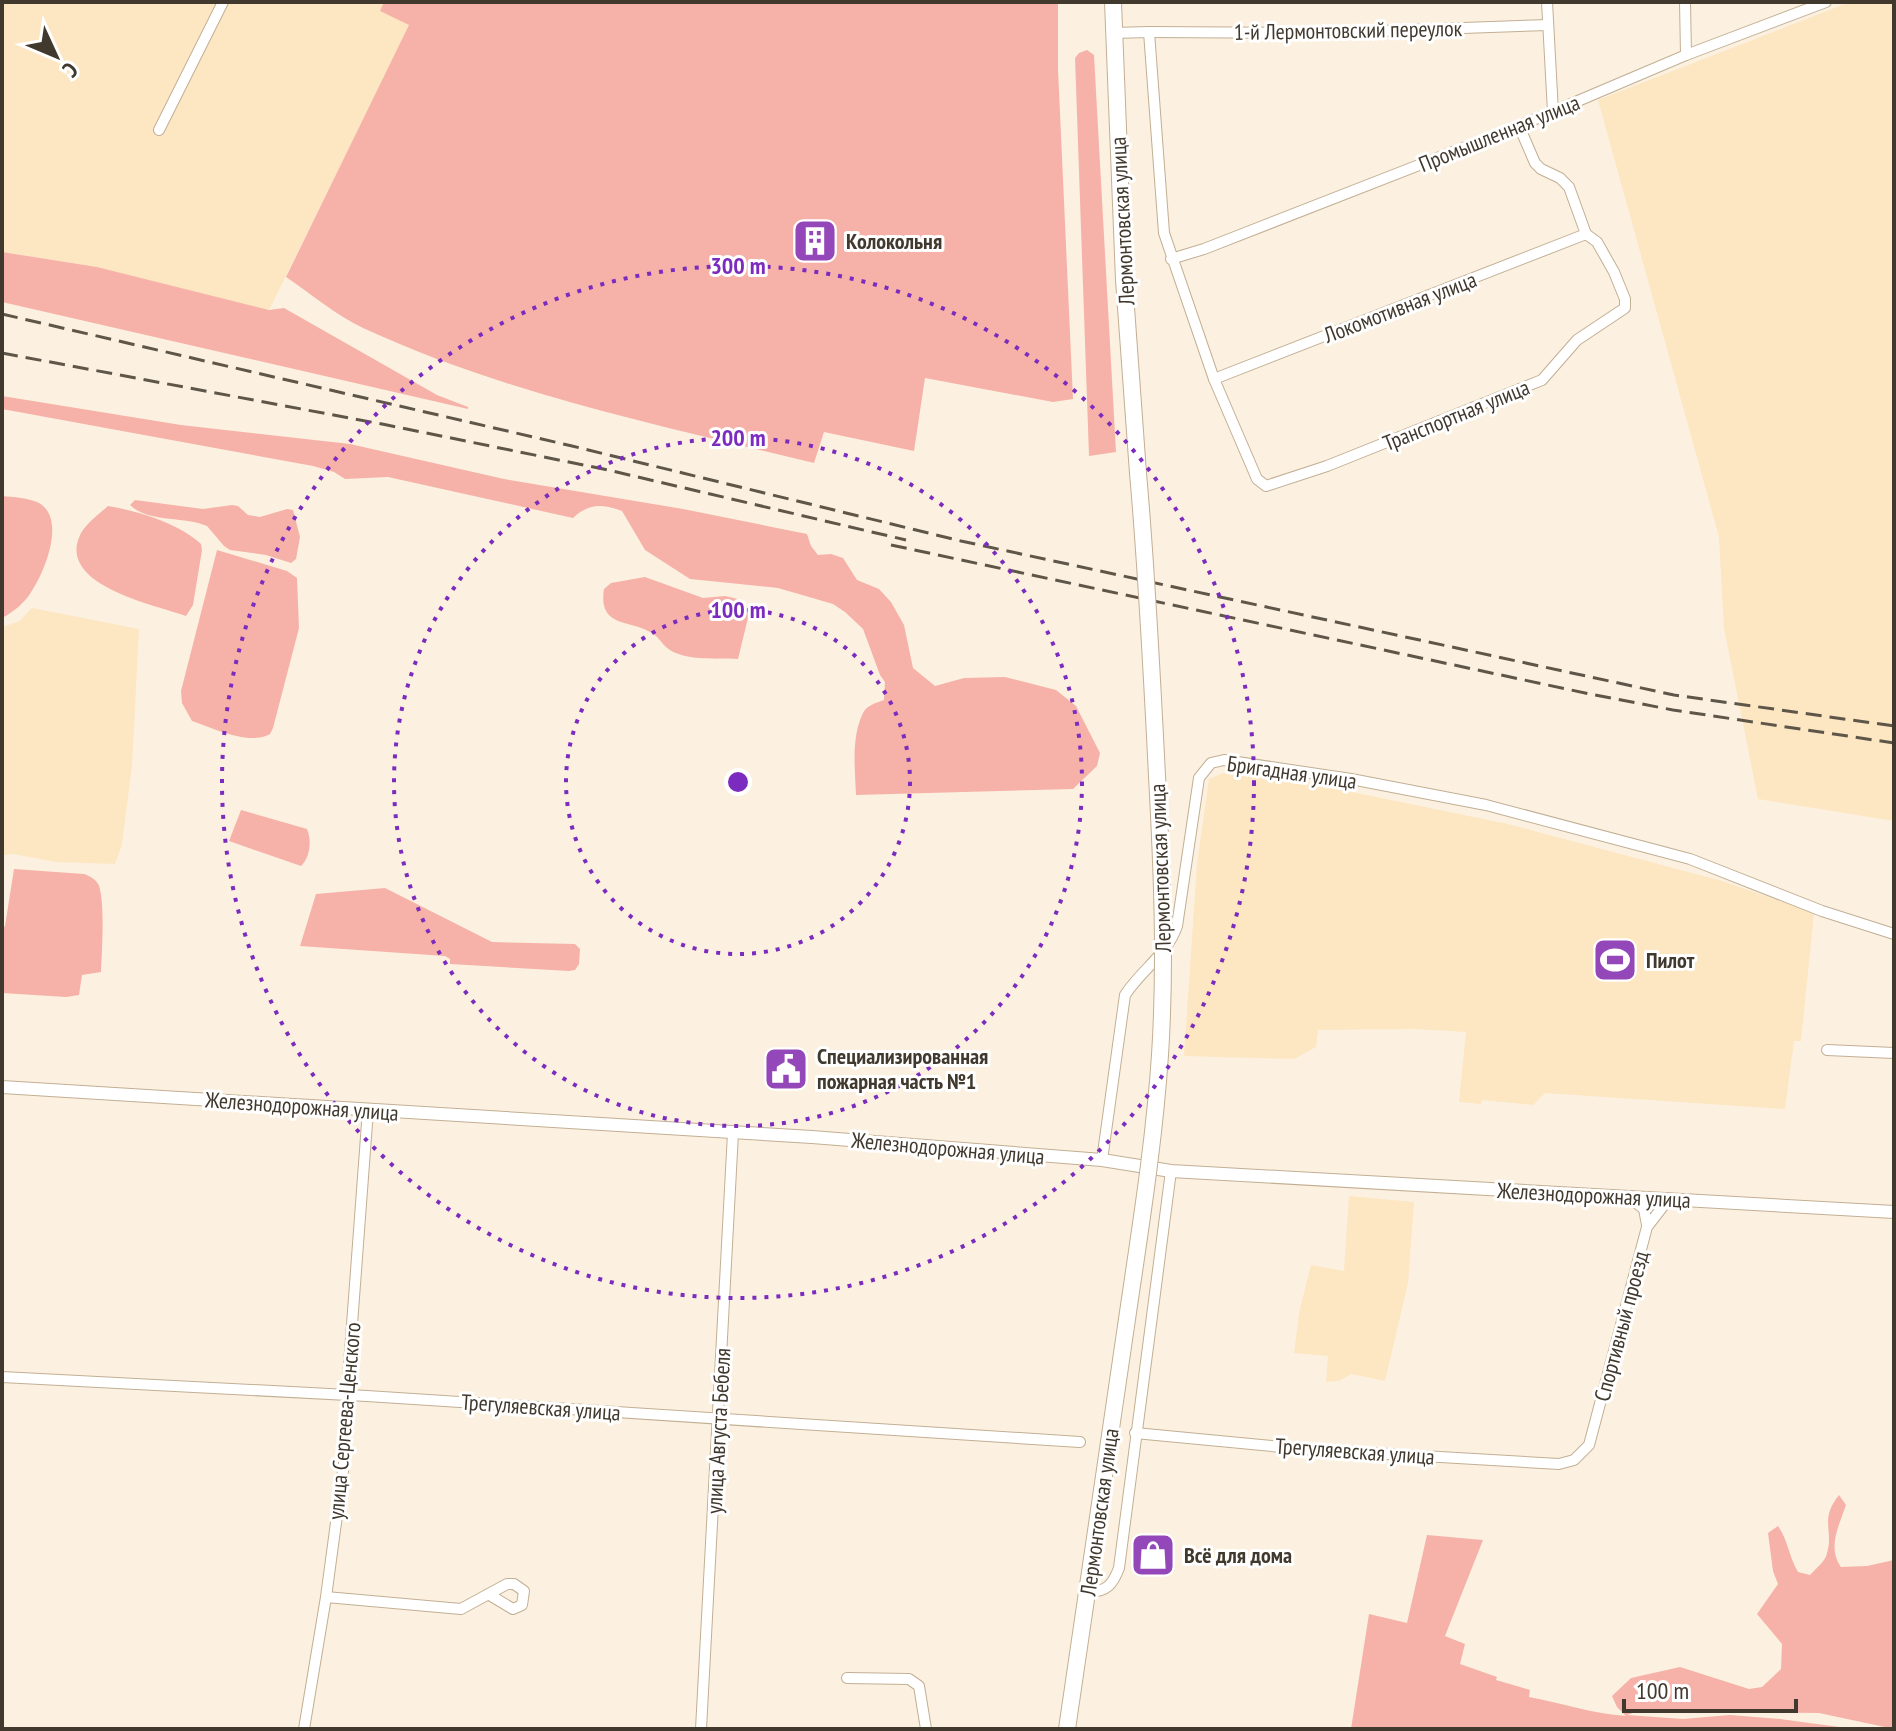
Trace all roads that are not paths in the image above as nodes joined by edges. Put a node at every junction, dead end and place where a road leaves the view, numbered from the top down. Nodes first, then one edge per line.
1 (223, 2) edge
2 (1113, 2) edge
3 (1547, 2) edge
4 (1685, 2) edge
5 (1826, 2) edge
6 (1548, 25) junction
7 (1149, 32) junction
8 (1114, 33) junction
9 (1686, 55) junction
10 (1553, 112) junction
11 (1519, 126) junction
12 (159, 130) dead end
13 (1586, 234) junction
14 (1171, 259) junction
15 (1214, 379) junction
16 (1894, 934) edge
17 (1827, 1050) dead end
18 (1894, 1053) edge
19 (2, 1088) edge
20 (368, 1110) junction
21 (733, 1133) junction
22 (1102, 1160) junction
23 (1171, 1171) junction
24 (1627, 1196) junction
25 (1676, 1198) junction
26 (1894, 1212) edge
27 (1647, 1227) junction
28 (2, 1377) edge
29 (348, 1395) junction
30 (719, 1419) junction
31 (1135, 1433) junction
32 (1080, 1442) dead end
33 (1574, 1460) joint
34 (1088, 1592) junction
35 (488, 1594) dead end
36 (326, 1597) junction
37 (847, 1678) dead end
38 (304, 1729) edge
39 (701, 1729) edge
40 (926, 1729) edge
41 (1067, 1729) edge

1 - 12 street
2 - 8 main road, Лермонтовская улица
3 - 6 street
4 - 9 street
5 - 9 street, Промышленная улица
6 - 7 street, 1-й Лермонтовский переулок
6 - 10 street
7 - 8 street, 1-й Лермонтовский переулок
7 - 14 street
8 - 34 main road, Лермонтовская улица, bridge
9 - 10 street, Промышленная улица
10 - 11 street, Промышленная улица
11 - 13 street
11 - 14 street, Промышленная улица
13 - 15 street, Локомотивная улица
13 - 15 street, Транспортная улица
14 - 15 street
16 - 22 street, Бригадная улица
17 - 18 street
19 - 20 street, Железнодорожная улица
20 - 21 street, Железнодорожная улица
20 - 29 street, улица Сергеева-Ценского
21 - 22 street, Железнодорожная улица
21 - 30 street, улица Августа Бебеля
22 - 23 street, Железнодорожная улица
23 - 24 street, Железнодорожная улица
23 - 31 street
24 - 25 street, Железнодорожная улица
24 - 27 street
25 - 26 street, Железнодорожная улица
25 - 27 street, Спортивный проезд
27 - 33 street, Спортивный проезд
28 - 29 street, Трегуляевская улица
29 - 30 street, Трегуляевская улица
29 - 36 street, улица Сергеева-Ценского
30 - 32 street, Трегуляевская улица
30 - 39 street, улица Августа Бебеля
31 - 33 street, Трегуляевская улица
31 - 34 street
34 - 41 main road, Лермонтовская улица
35 - 36 street
36 - 38 street, улица Сергеева-Ценского
37 - 40 street

